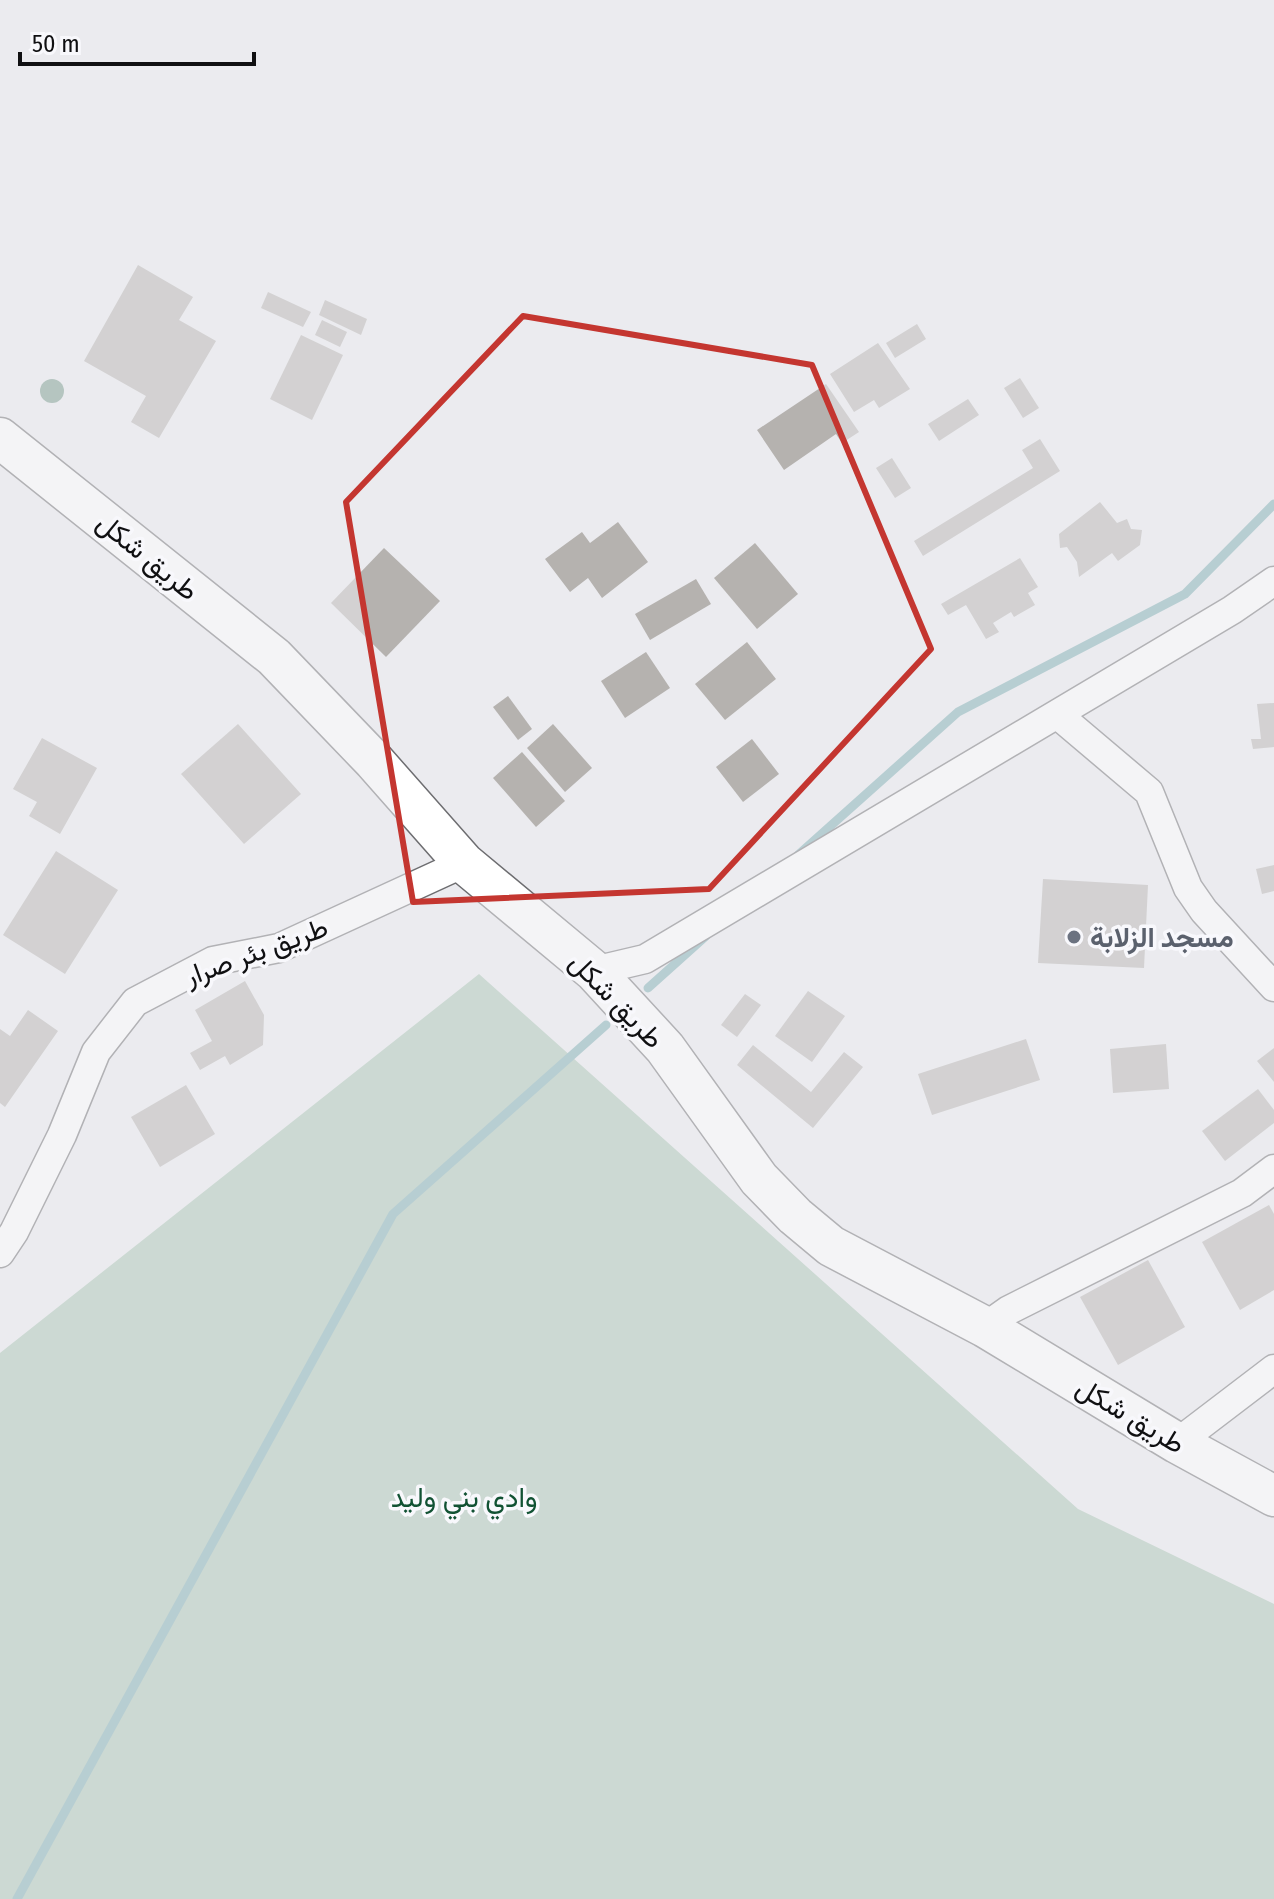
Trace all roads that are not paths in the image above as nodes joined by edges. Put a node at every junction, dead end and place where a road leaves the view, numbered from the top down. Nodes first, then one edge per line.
1 (0, 438) edge
2 (1274, 581) edge
3 (1058, 715) junction
4 (464, 863) junction
5 (594, 971) junction
6 (1274, 987) edge
7 (1274, 1169) edge
8 (0, 1253) edge
9 (985, 1327) junction
10 (1274, 1369) edge
11 (1177, 1443) junction
12 (1274, 1496) edge

1 - 4 main road, طريق شكل
2 - 3 street
3 - 5 street
3 - 6 street
4 - 5 main road, طريق شكل
4 - 8 street, طريق بئر صرار
5 - 9 main road, طريق شكل
7 - 9 street
9 - 11 main road, طريق شكل
10 - 11 street
11 - 12 main road, طريق شكل

